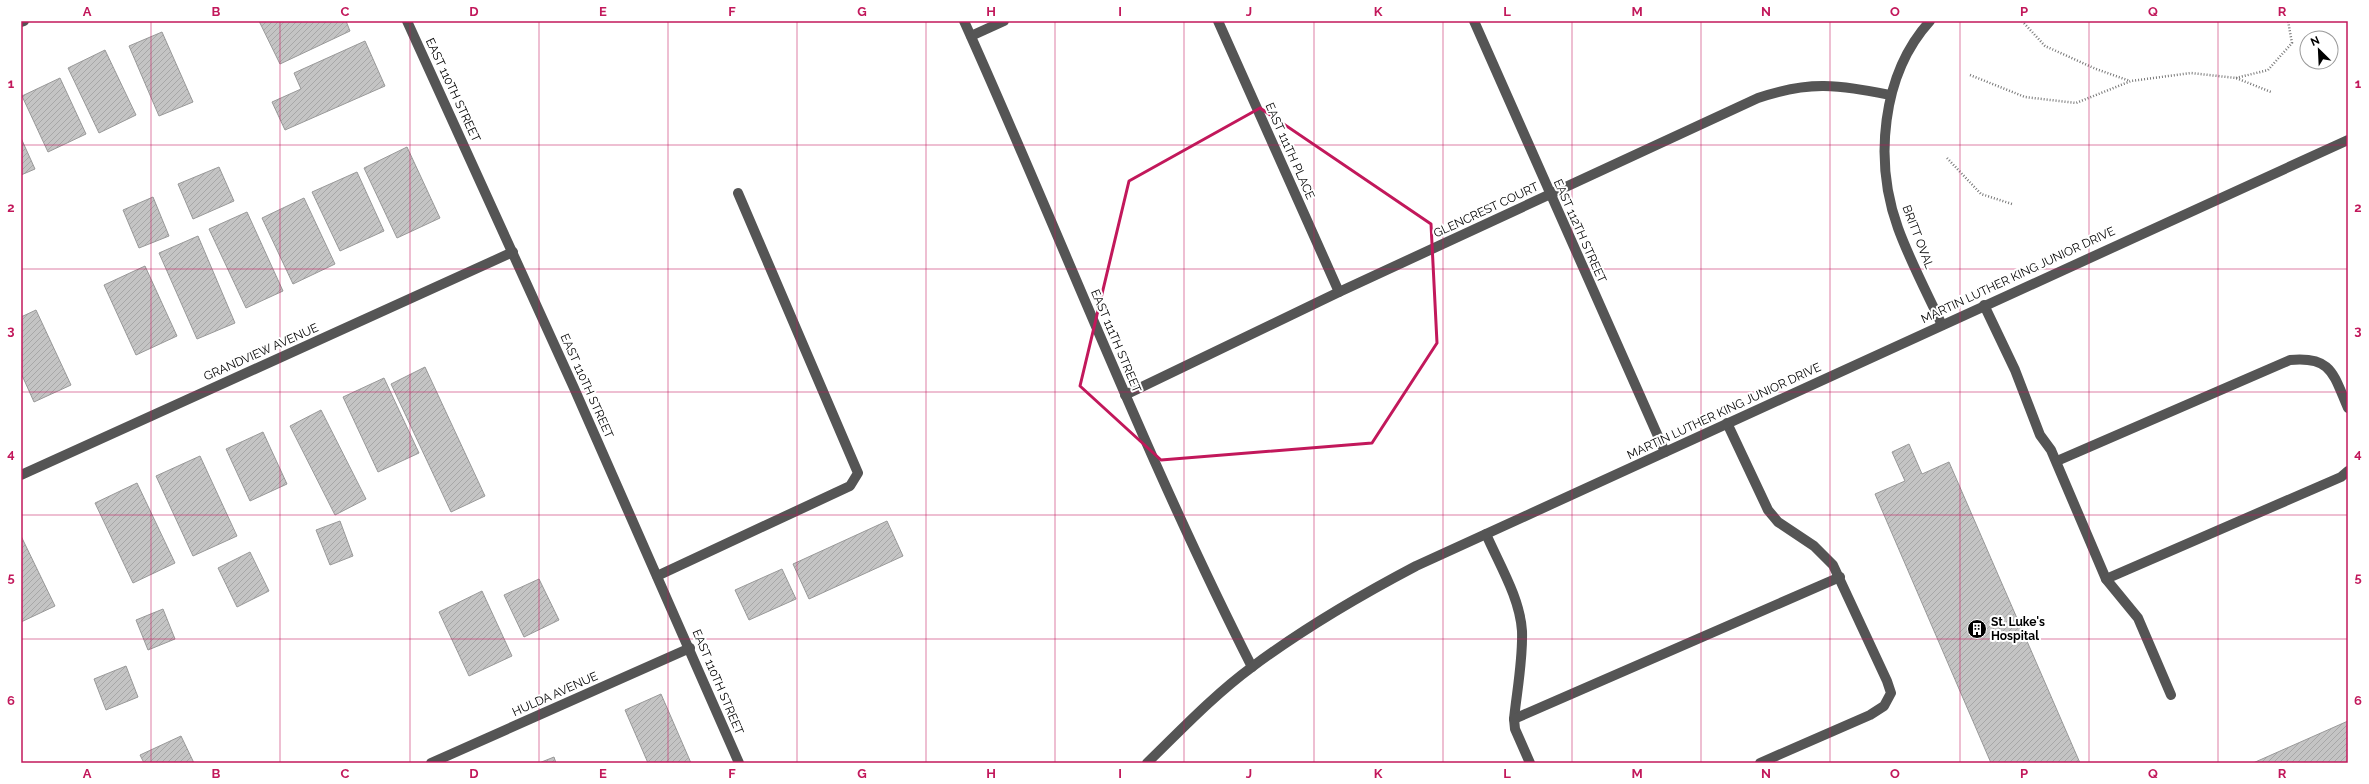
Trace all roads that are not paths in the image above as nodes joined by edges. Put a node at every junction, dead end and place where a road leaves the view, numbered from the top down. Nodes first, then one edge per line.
1 (407, 21) edge
2 (964, 21) edge
3 (1004, 21) edge
4 (1218, 21) edge
5 (1474, 21) edge
6 (1930, 21) edge
7 (971, 36) junction
8 (1890, 95) junction
9 (2348, 140) edge
10 (738, 193) dead end
11 (1550, 194) junction
12 (513, 252) junction
13 (1339, 292) junction
14 (1984, 305) junction
15 (1942, 325) junction
16 (1125, 395) junction
17 (2348, 408) edge
18 (1727, 423) junction
19 (1665, 452) junction
20 (2057, 461) junction
21 (2348, 471) edge
22 (21, 475) edge
23 (1486, 534) junction
24 (657, 576) junction
25 (1840, 577) junction
26 (2106, 578) junction
27 (690, 648) junction
28 (1252, 667) junction
29 (2171, 695) dead end
30 (1514, 719) junction
31 (431, 763) edge
32 (739, 763) edge
33 (1147, 763) edge
34 (1530, 763) edge
35 (1760, 763) edge

1 - 12 street, EAST 110TH STREET
2 - 7 street, EAST 111TH STREET
3 - 7 street
4 - 13 street, EAST 111TH PLACE
5 - 11 street, EAST 112TH STREET
6 - 8 street, BRITT OVAL
7 - 16 street, EAST 111TH STREET
8 - 11 street, GLENCREST COURT
8 - 15 street, BRITT OVAL
9 - 14 street, MARTIN LUTHER KING JUNIOR DRIVE
10 - 24 street
11 - 13 street, GLENCREST COURT
11 - 19 street, EAST 112TH STREET
12 - 22 street, GRANDVIEW AVENUE
12 - 24 street, EAST 110TH STREET
13 - 16 street, GLENCREST COURT
14 - 15 street, MARTIN LUTHER KING JUNIOR DRIVE
14 - 20 street
15 - 18 street, MARTIN LUTHER KING JUNIOR DRIVE
16 - 28 street, EAST 111TH STREET
17 - 20 street
18 - 19 street, MARTIN LUTHER KING JUNIOR DRIVE
18 - 25 street
19 - 23 street, MARTIN LUTHER KING JUNIOR DRIVE
20 - 26 street
21 - 26 street
23 - 28 street, MARTIN LUTHER KING JUNIOR DRIVE
23 - 30 street
24 - 27 street, EAST 110TH STREET
25 - 30 street
25 - 35 street
26 - 29 street
27 - 31 street, HULDA AVENUE
27 - 32 street, EAST 110TH STREET
28 - 33 street, MARTIN LUTHER KING JUNIOR DRIVE
30 - 34 street

